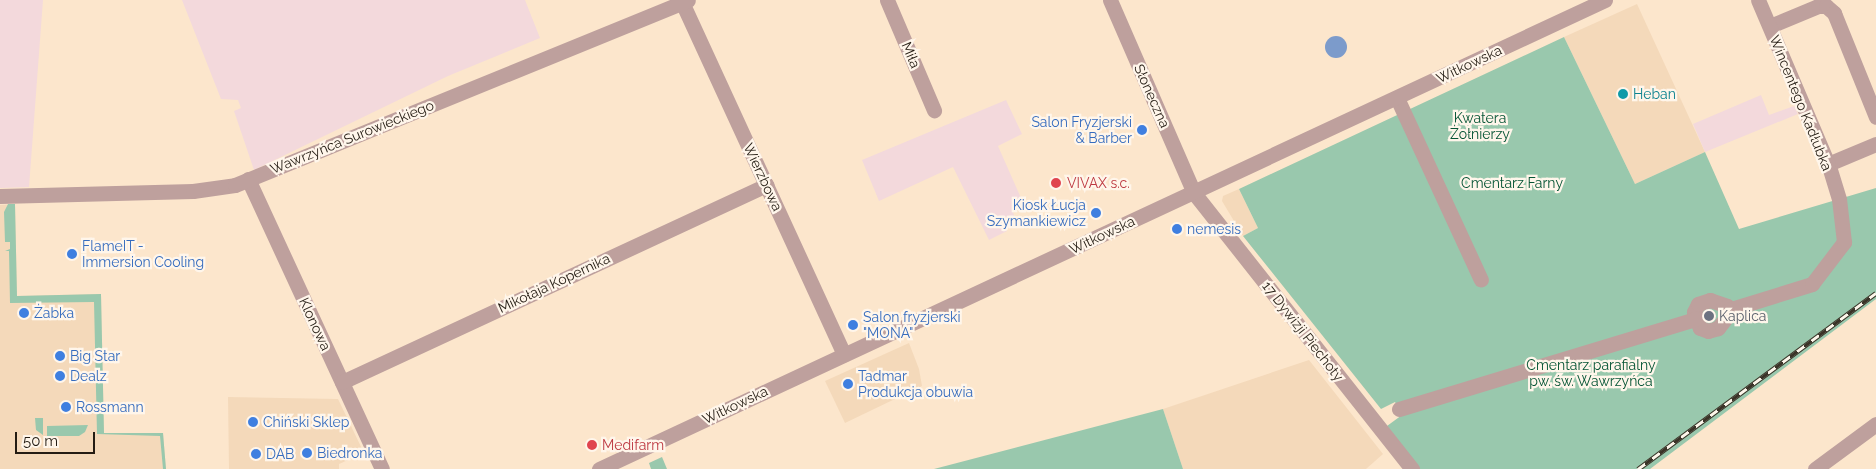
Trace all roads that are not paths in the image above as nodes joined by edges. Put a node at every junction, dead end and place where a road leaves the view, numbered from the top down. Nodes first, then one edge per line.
1 (888, 0) edge
2 (1110, 0) edge
3 (1605, 0) edge
4 (1758, 0) edge
5 (683, 1) edge
6 (1770, 26) junction
7 (1397, 98) junction
8 (934, 110) dead end
9 (1876, 117) edge
10 (1876, 144) edge
11 (1828, 164) junction
12 (248, 180) junction
13 (766, 185) junction
14 (1194, 193) junction
15 (0, 196) edge
16 (1481, 280) dead end
17 (1728, 310) junction
18 (1696, 319) junction
19 (844, 354) junction
20 (342, 382) junction
21 (1399, 409) dead end
22 (1876, 424) edge
23 (382, 469) edge
24 (599, 469) edge
25 (1412, 469) edge
26 (1815, 469) edge

1 - 8 street, Miła
2 - 14 street, Słoneczna
3 - 7 street, Witkowska
4 - 6 street, Wincentego Kadłubka
5 - 12 street, Wawrzyńca Surowieckiego
5 - 13 street, Wierzbowa
6 - 9 street
6 - 11 street, Wincentego Kadłubka
7 - 14 street, Witkowska
7 - 16 street
10 - 11 street
11 - 17 street, Wincentego Kadłubka
12 - 15 street, Wawrzyńca Surowieckiego
12 - 20 street, Klonowa
13 - 19 street, Wierzbowa
13 - 20 street, Mikołaja Kopernika
14 - 19 street, Witkowska
14 - 25 street, 17 Dywizji Piechoty
17 - 18 street
17 - 18 street
18 - 21 street
19 - 24 street, Witkowska
20 - 23 street, Klonowa
22 - 26 street

